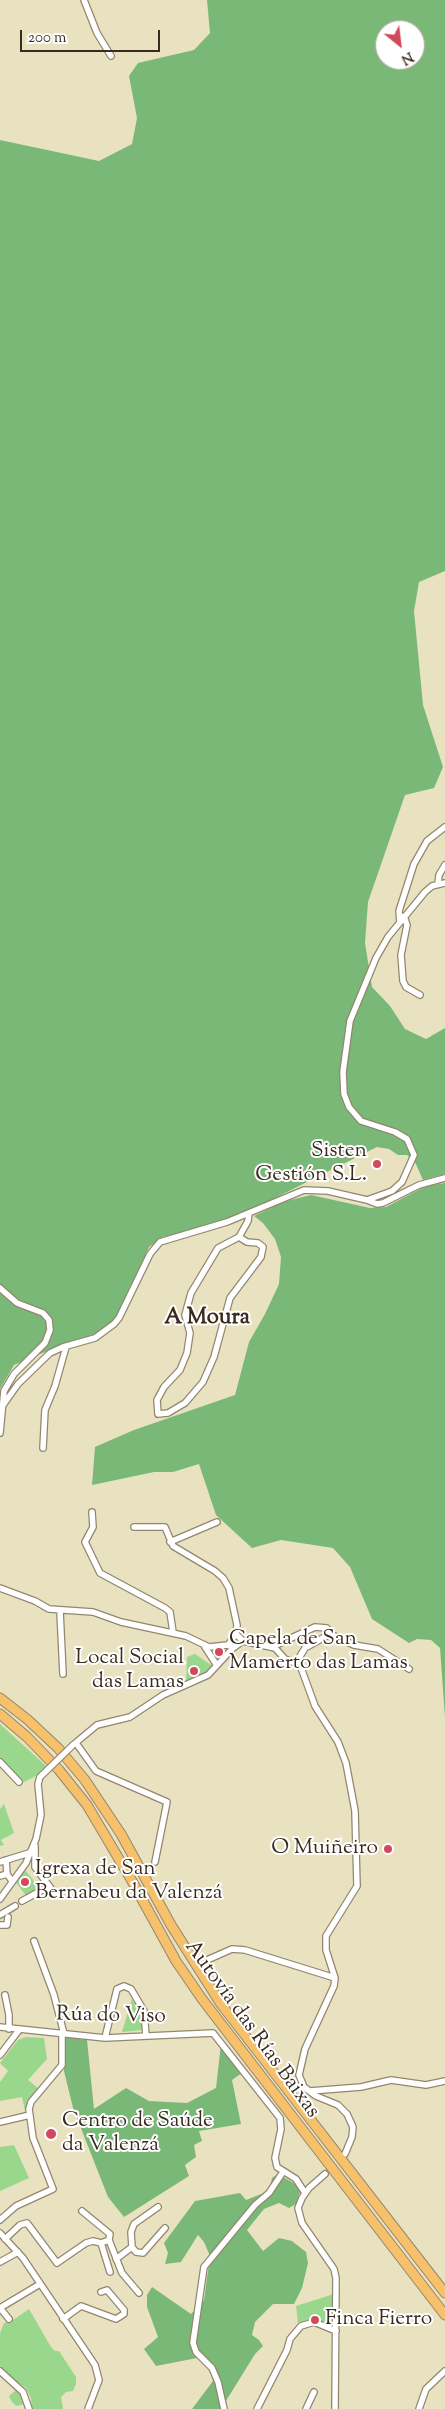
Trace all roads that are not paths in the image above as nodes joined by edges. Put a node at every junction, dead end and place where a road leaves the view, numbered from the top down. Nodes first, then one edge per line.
1 (84, 0) edge
2 (112, 56) dead end
3 (445, 827) edge
4 (445, 865) edge
5 (442, 883) edge
6 (402, 919) junction
7 (420, 995) dead end
8 (445, 1178) edge
9 (366, 1200) junction
10 (250, 1213) junction
11 (239, 1237) junction
12 (0, 1288) edge
13 (66, 1347) junction
14 (2, 1408) junction
15 (0, 1433) edge
16 (43, 1448) dead end
17 (92, 1512) dead end
18 (217, 1522) dead end
19 (134, 1528) dead end
20 (170, 1542) junction
21 (0, 1588) edge
22 (60, 1611) junction
23 (173, 1632) junction
24 (236, 1634) junction
25 (330, 1634) junction
26 (243, 1641) junction
27 (202, 1644) junction
28 (230, 1647) junction
29 (272, 1647) junction
30 (296, 1663) junction
31 (216, 1664) junction
32 (409, 1669) dead end
33 (63, 1674) dead end
34 (0, 1698) edge
35 (0, 1714) edge
36 (75, 1744) junction
37 (0, 1762) edge
38 (19, 1782) dead end
39 (36, 1839) junction
40 (29, 1853) junction
41 (3, 1861) edge
42 (155, 1862) dead end
43 (3, 1875) edge
44 (12, 1881) junction
45 (0, 1899) edge
46 (22, 1901) dead end
47 (15, 1906) dead end
48 (0, 1915) edge
49 (8, 1916) dead end
50 (0, 1925) edge
51 (34, 1941) dead end
52 (207, 1960) dead end
53 (335, 1978) junction
54 (5, 1995) dead end
55 (0, 2027) edge
56 (9, 2029) junction
57 (19, 2030) junction
58 (63, 2033) junction
59 (146, 2036) junction
60 (105, 2038) junction
61 (0, 2055) edge
62 (445, 2081) edge
63 (310, 2092) junction
64 (30, 2115) junction
65 (0, 2122) edge
66 (345, 2154) tunnel mouth
67 (283, 2172) junction
68 (325, 2174) tunnel mouth
69 (305, 2193) junction
70 (158, 2207) dead end
71 (82, 2212) dead end
72 (0, 2220) edge
73 (165, 2228) dead end
74 (0, 2234) edge
75 (5, 2239) junction
76 (109, 2240) junction
77 (101, 2243) junction
78 (132, 2247) junction
79 (18, 2252) junction
80 (116, 2259) junction
81 (0, 2262) edge
82 (110, 2272) dead end
83 (40, 2284) junction
84 (101, 2292) dead end
85 (139, 2293) dead end
86 (445, 2293) edge
87 (0, 2308) edge
88 (445, 2315) edge
89 (9, 2319) dead end
90 (63, 2319) junction
91 (336, 2331) junction
92 (0, 2371) edge
93 (445, 2371) edge
94 (314, 2392) dead end
95 (334, 2408) edge
96 (29, 2409) edge
97 (88, 2409) edge
98 (224, 2409) edge
99 (257, 2409) edge
100 (306, 2409) edge
101 (419, 2409) edge

1 - 2 street
3 - 6 street
4 - 5 street
5 - 6 street
6 - 7 street
6 - 9 street
8 - 9 street
9 - 10 street
10 - 11 street
10 - 13 street
11 - 11 street
12 - 14 street
13 - 14 street
13 - 16 street
14 - 15 street
17 - 23 street
18 - 20 street
19 - 20 street
20 - 24 street
21 - 22 street
22 - 23 street
22 - 33 street
23 - 27 street
24 - 26 street
24 - 28 street
25 - 29 street
25 - 30 street
25 - 32 street
26 - 28 street
26 - 29 street
27 - 28 street
27 - 31 street
28 - 31 street
29 - 30 street
30 - 53 street
31 - 36 street
34 - 86 highway, Autovía das Rías Baixas
35 - 88 highway, Autovía das Rías Baixas
36 - 39 street, bridge
36 - 42 street
37 - 38 street
39 - 40 street
39 - 46 street
40 - 41 street
40 - 44 street
41 - 43 street
43 - 44 street
44 - 45 street
47 - 48 street
49 - 50 street
51 - 58 street
52 - 53 street
53 - 63 street
54 - 56 street
55 - 56 street, Rúa do Viso
56 - 57 street, Rúa do Viso
57 - 58 street, Rúa do Viso
57 - 61 street
58 - 60 street, Rúa do Viso
58 - 64 street
59 - 60 street, Rúa do Viso
59 - 60 street
59 - 67 street, Rúa do Viso
62 - 63 street
63 - 66 street
64 - 65 street
64 - 72 street
67 - 69 street
67 - 98 street
68 - 69 street
69 - 91 street
70 - 78 street
71 - 76 street
73 - 78 street
74 - 75 street
75 - 77 street
75 - 79 street
76 - 77 street
76 - 80 street
77 - 82 street
78 - 80 street
79 - 81 street
79 - 83 street
80 - 85 street
83 - 87 street
83 - 90 street
84 - 90 street
87 - 89 street
90 - 97 street
91 - 95 street
91 - 99 street
92 - 96 street
93 - 101 street
94 - 100 street

